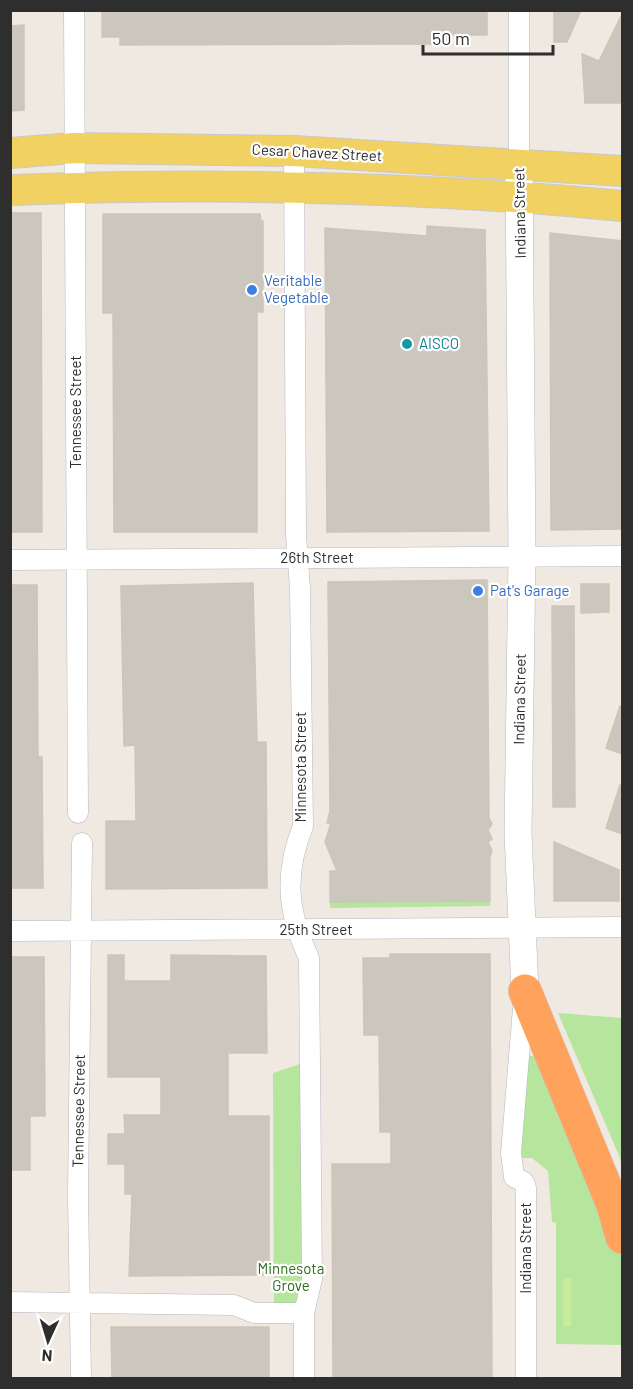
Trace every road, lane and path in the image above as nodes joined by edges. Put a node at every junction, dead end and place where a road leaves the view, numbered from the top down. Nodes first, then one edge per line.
1 (74, 10) edge
2 (519, 10) edge
3 (75, 148) junction
4 (294, 150) junction
5 (10, 153) edge
6 (519, 164) junction
7 (622, 171) edge
8 (294, 187) junction
9 (75, 188) junction
10 (10, 190) edge
11 (520, 198) junction
12 (622, 206) edge
13 (622, 556) edge
14 (522, 557) junction
15 (298, 558) junction
16 (77, 559) junction
17 (10, 560) edge
18 (78, 813) dead end
19 (82, 843) dead end
20 (622, 927) edge
21 (522, 928) junction
22 (81, 929) junction
23 (296, 930) junction
24 (10, 931) edge
25 (525, 991) junction
26 (622, 1238) edge
27 (10, 1302) edge
28 (78, 1303) junction
29 (304, 1313) junction
30 (81, 1378) edge
31 (304, 1378) edge
32 (526, 1378) edge

1 - 3 street, Tennessee Street
2 - 6 street, Indiana Street
3 - 4 main road, Cesar Chavez Street
3 - 5 main road, Cesar Chavez Street
3 - 9 street, Tennessee Street
4 - 6 main road, Cesar Chavez Street
4 - 8 street, Minnesota Street
6 - 7 main road, Cesar Chavez Street
6 - 11 main road, Indiana Street
8 - 9 main road
8 - 11 main road
8 - 15 street, Minnesota Street
9 - 10 main road
9 - 16 street, Tennessee Street
11 - 12 main road
11 - 14 main road, Indiana Street
13 - 14 street, 26th Street
14 - 15 street, 26th Street
14 - 21 main road, Indiana Street
15 - 16 street, 26th Street
15 - 23 street, Minnesota Street
16 - 17 street, 26th Street
16 - 18 street, Tennessee Street
19 - 22 street, Tennessee Street
20 - 21 street, 25th Street
21 - 23 street, 25th Street
21 - 25 main road, Indiana Street
22 - 23 street, 25th Street
22 - 24 street, 25th Street
22 - 28 street, Tennessee Street
23 - 29 street, Minnesota Street
25 - 26 highway
25 - 32 street, Indiana Street
27 - 28 street
28 - 29 street
28 - 30 street, Tennessee Street
29 - 31 street, Minnesota Street

